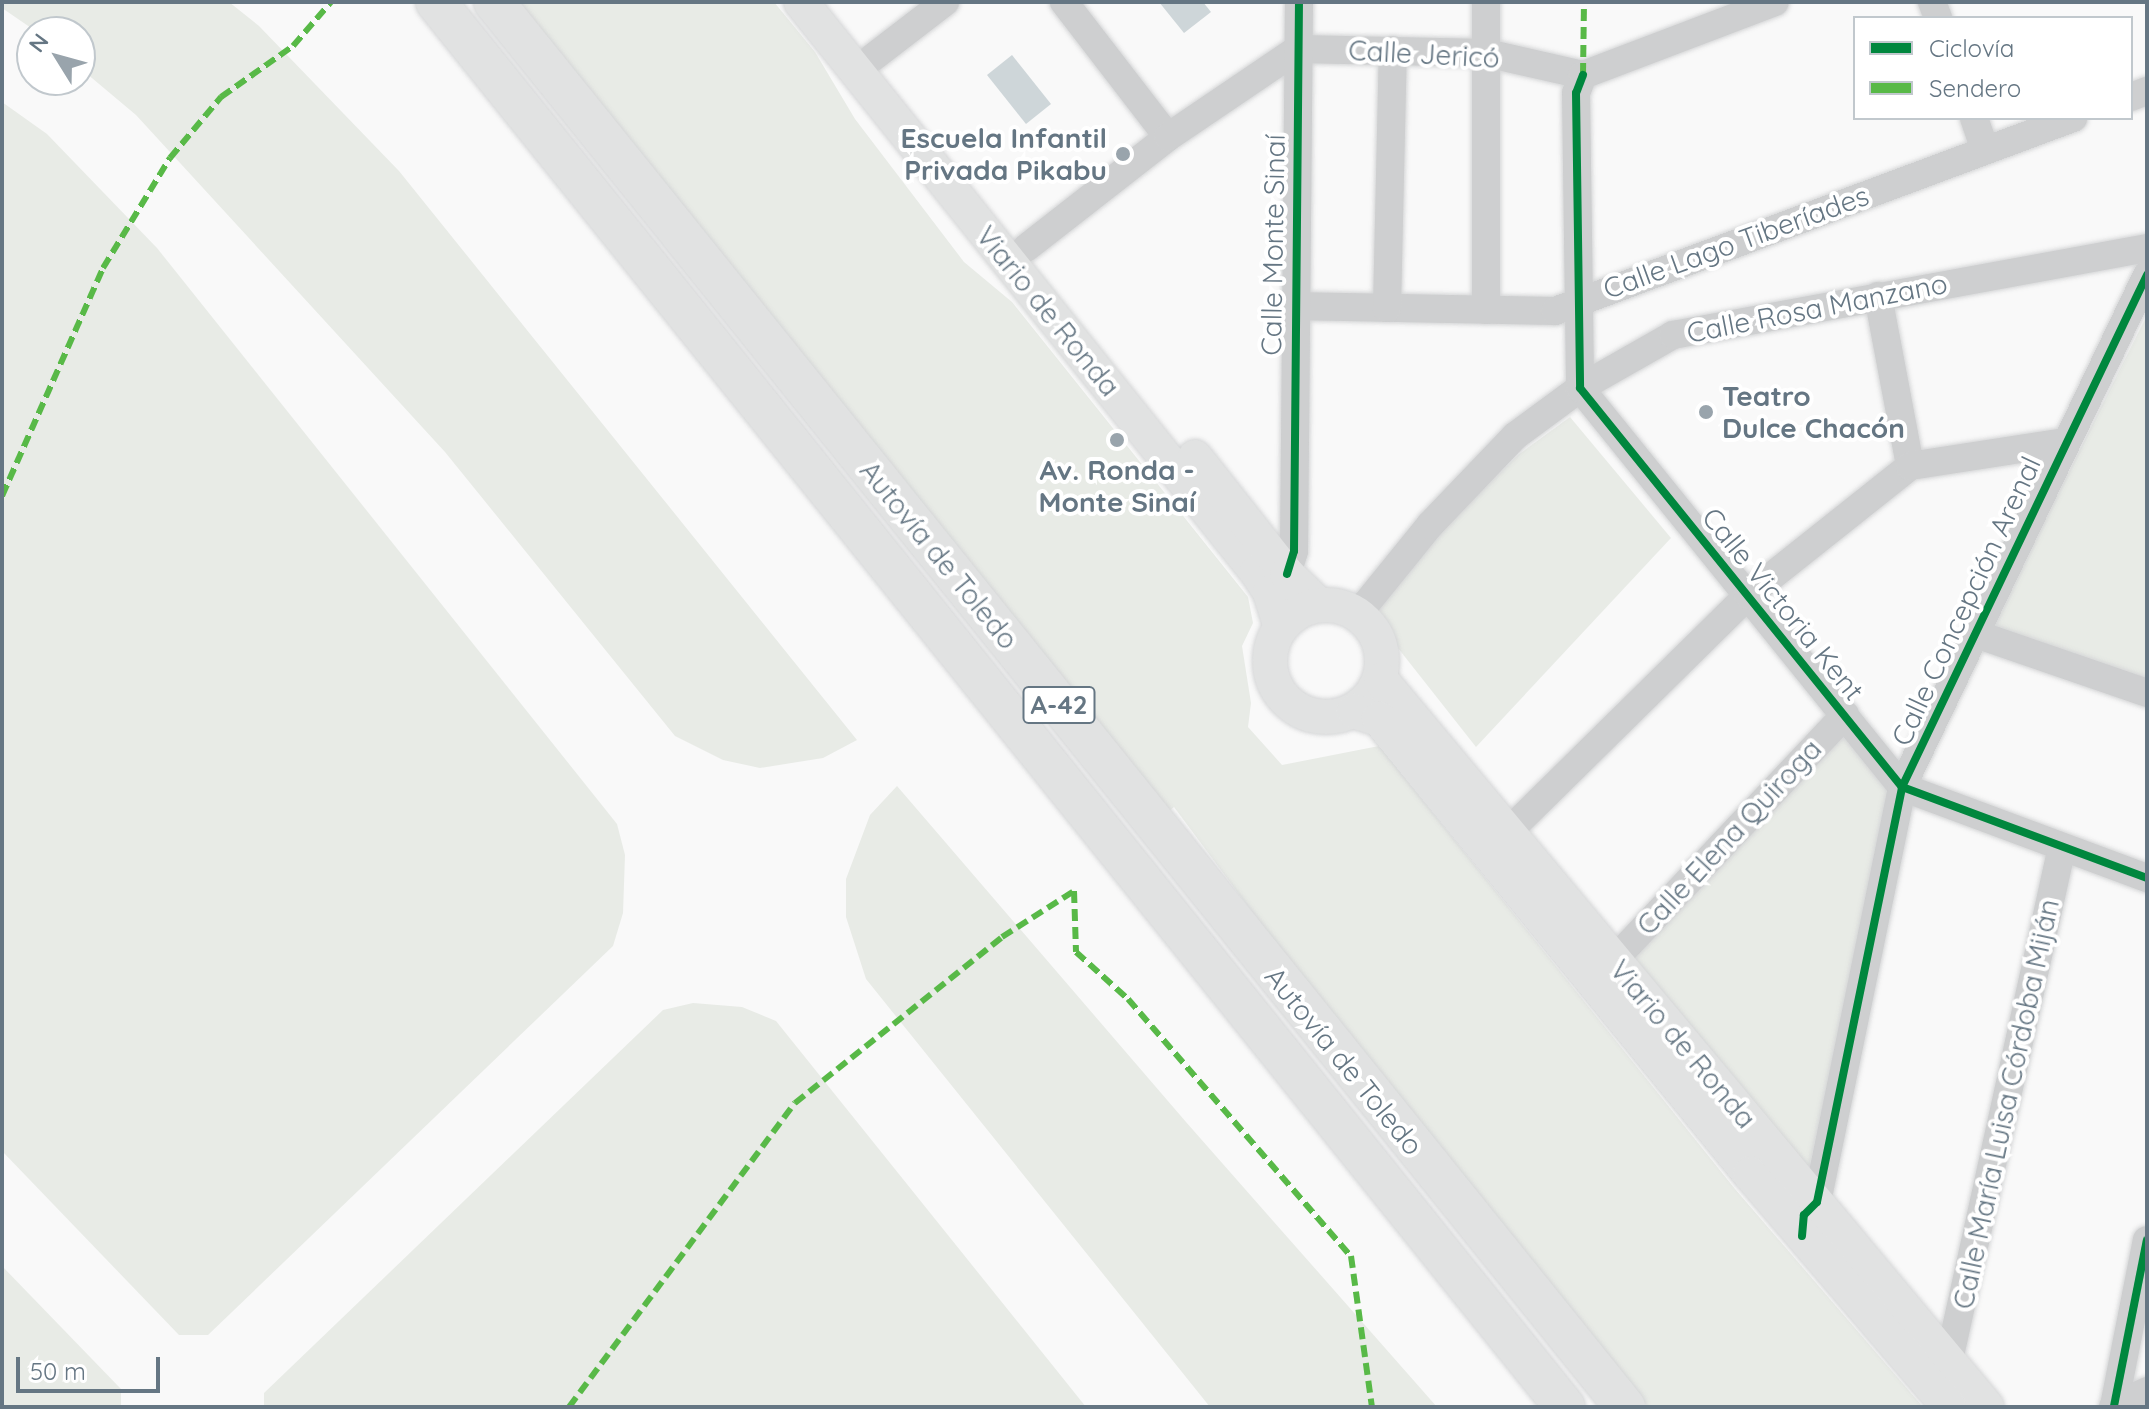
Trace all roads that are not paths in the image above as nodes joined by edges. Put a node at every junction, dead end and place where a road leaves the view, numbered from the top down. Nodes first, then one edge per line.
1 (436, 2) edge
2 (494, 2) edge
3 (801, 2) edge
4 (828, 2) edge
5 (945, 2) edge
6 (1064, 2) edge
7 (1486, 2) edge
8 (1775, 2) edge
9 (1298, 3) edge
10 (1298, 49) junction
11 (1393, 50) junction
12 (1486, 53) junction
13 (872, 58) junction
14 (1583, 75) junction
15 (1975, 120) edge
16 (2068, 120) edge
17 (1168, 137) junction
18 (1985, 150) junction
19 (1026, 248) junction
20 (2147, 248) edge
21 (2147, 275) edge
22 (1878, 296) junction
23 (1576, 301) junction
24 (1293, 306) junction
25 (1387, 308) junction
26 (1486, 310) junction
27 (1580, 388) junction
28 (2065, 442) junction
29 (1910, 466) junction
30 (1287, 574) junction
31 (1748, 595) junction
32 (1318, 604) junction
33 (1352, 612) junction
34 (1281, 627) junction
35 (1976, 634) junction
36 (1381, 680) junction
37 (2147, 693) edge
38 (1354, 711) junction
39 (1845, 715) junction
40 (1902, 787) junction
41 (1510, 830) junction
42 (2062, 847) junction
43 (2147, 878) edge
44 (1614, 960) junction
45 (1817, 1202) junction
46 (1802, 1236) junction
47 (2147, 1240) edge
48 (1949, 1360) junction
49 (2147, 1391) edge
50 (1565, 1407) edge
51 (1625, 1407) edge
52 (1949, 1407) edge
53 (1987, 1407) edge
54 (2114, 1407) edge

1 - 50 highway, Autovía de Toledo / A-42
2 - 51 highway, Autovía de Toledo / A-42
3 - 34 main road, Viario de Ronda
4 - 13 main road, Viario de Ronda
5 - 13 street
6 - 17 street
7 - 12 street
8 - 14 street
9 - 10 street, Calle Monte Sinaí
10 - 11 street, Calle Jericó
10 - 17 street
10 - 24 street, Calle Monte Sinaí
11 - 12 street, Calle Jericó
11 - 25 street
12 - 14 street, Calle Jericó
12 - 26 street
13 - 19 main road, Viario de Ronda
14 - 23 street
15 - 18 street
16 - 18 street, Calle Lago Tiberíades
17 - 19 street
18 - 23 street, Calle Lago Tiberíades
19 - 30 main road, Viario de Ronda
20 - 22 street, Calle Rosa Manzano
21 - 28 street, Calle Concepción Arenal
22 - 27 street, Calle Rosa Manzano
22 - 29 street
23 - 26 street, Calle Lago Tiberíades
23 - 27 street
24 - 25 street, Calle Lago Tiberíades
24 - 30 street, Calle Monte Sinaí
25 - 26 street, Calle Lago Tiberíades
27 - 31 street, Calle Victoria Kent
27 - 33 street, Calle Rosa Manzano
28 - 29 street
28 - 35 street, Calle Concepción Arenal
29 - 31 street
30 - 32 main road, Viario de Ronda
31 - 39 street, Calle Victoria Kent
31 - 41 street
32 - 33 main road
32 - 34 main road
33 - 36 main road
34 - 38 main road
35 - 37 street
35 - 40 street, Calle Concepción Arenal
36 - 38 main road
36 - 41 main road, Viario de Ronda
38 - 46 main road, Viario de Ronda
39 - 40 street, Calle Victoria Kent
39 - 44 street, Calle Elena Quiroga
40 - 42 street
40 - 45 street, Calle Concepción Arenal
41 - 44 main road, Viario de Ronda
42 - 43 street
42 - 48 street, Calle María Luisa Córdoba Miján
44 - 45 main road, Viario de Ronda
45 - 46 street, Calle Concepción Arenal
45 - 48 main road, Viario de Ronda
46 - 52 main road, Viario de Ronda
47 - 54 street
48 - 53 main road, Viario de Ronda
49 - 54 street

